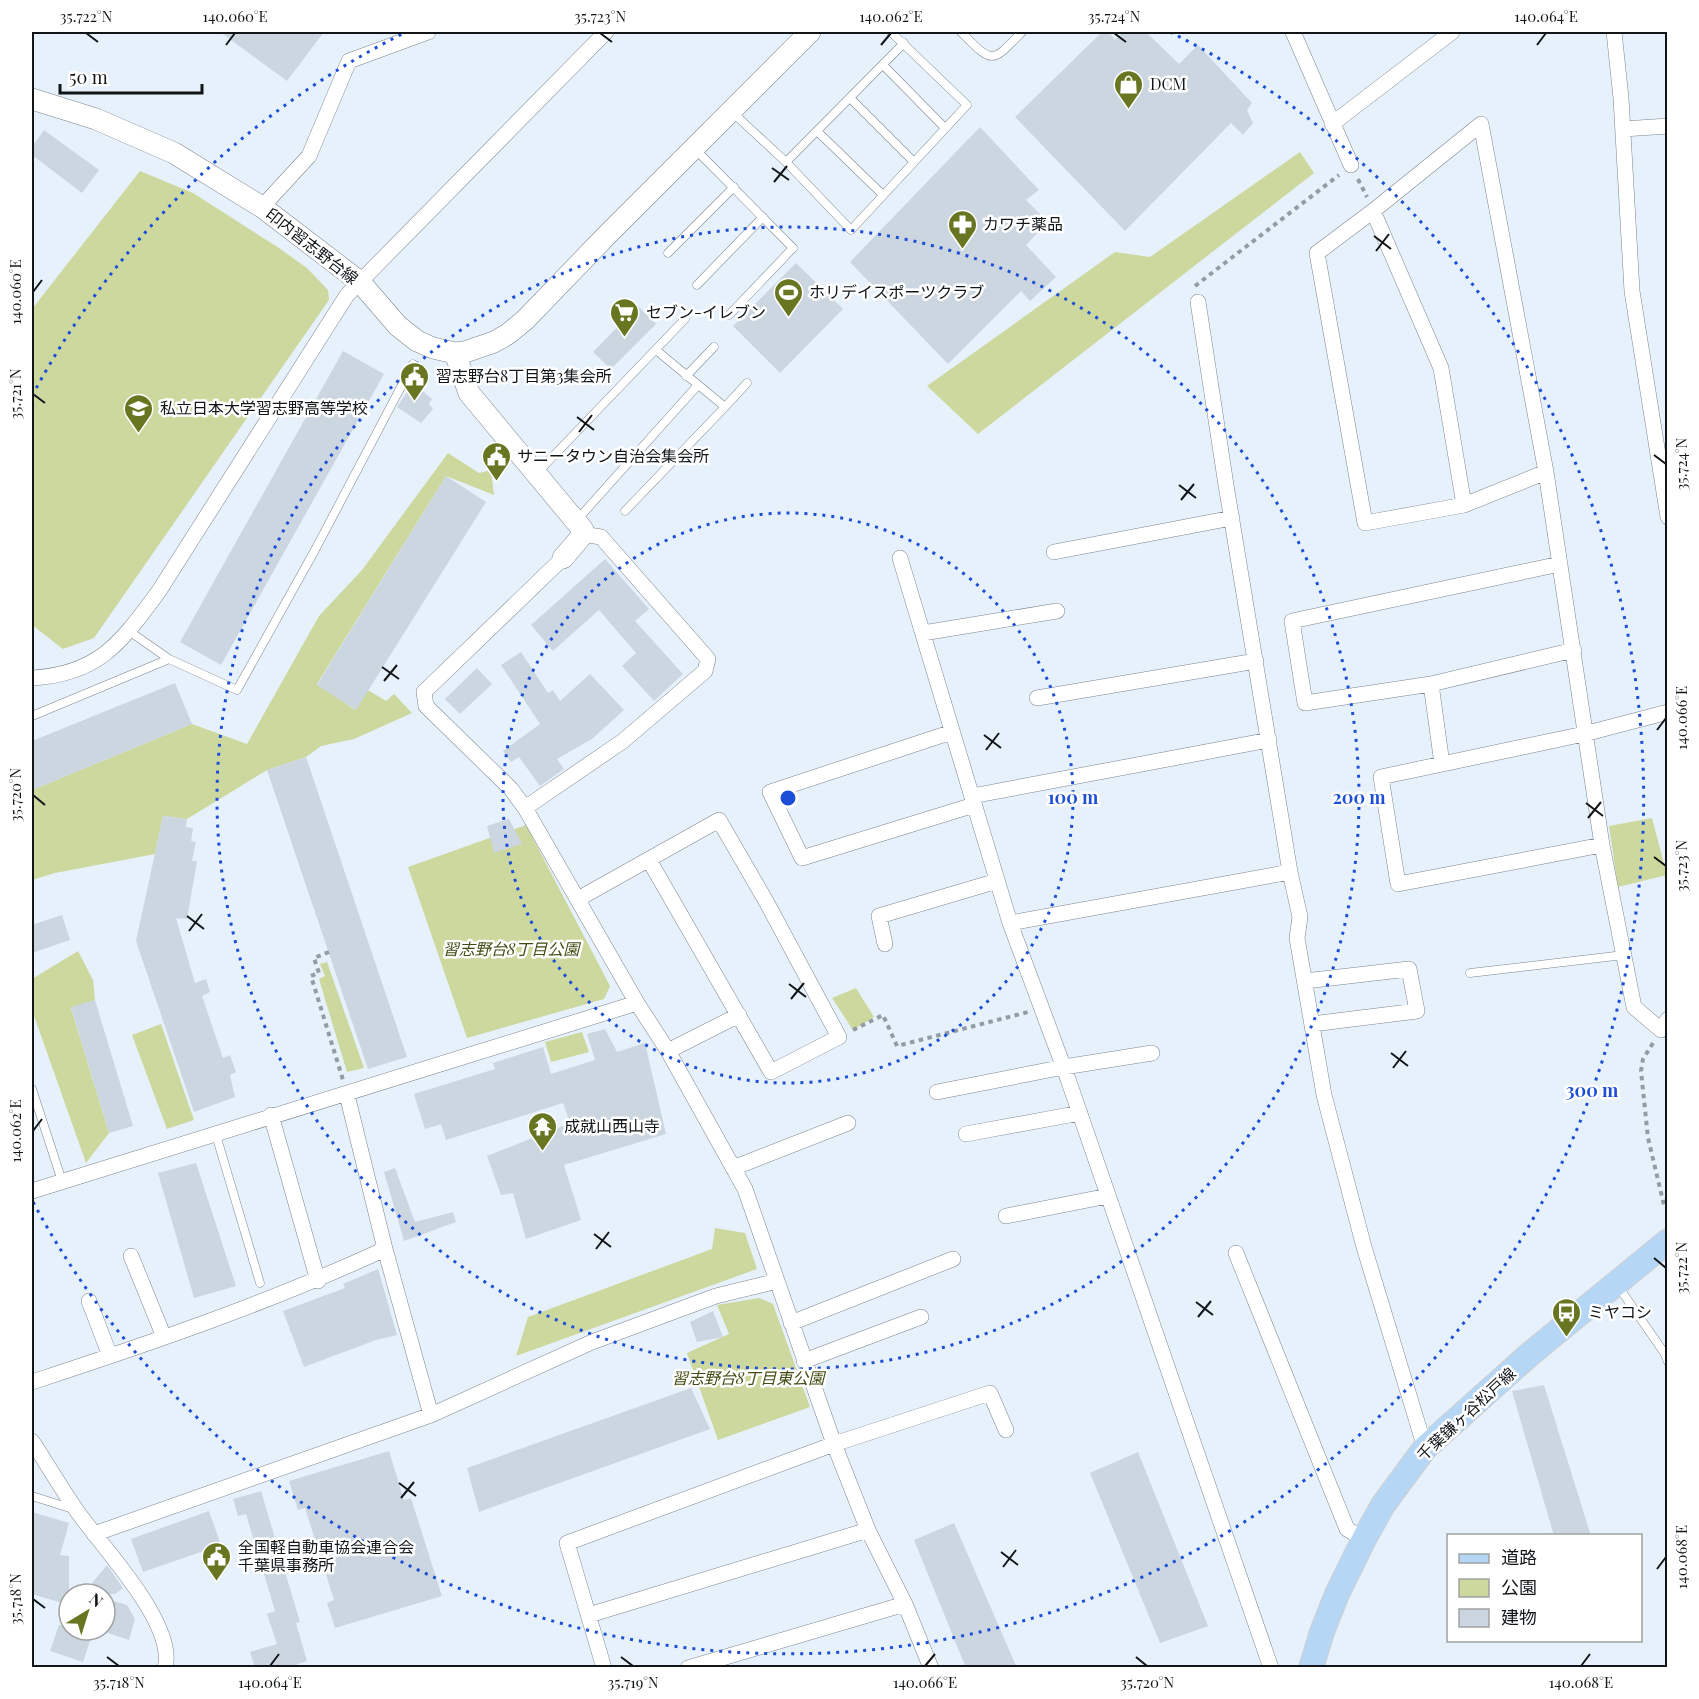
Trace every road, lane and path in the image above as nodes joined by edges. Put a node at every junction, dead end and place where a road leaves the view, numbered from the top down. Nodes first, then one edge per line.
1 (428, 32) edge
2 (606, 32) edge
3 (810, 32) edge
4 (891, 32) edge
5 (961, 32) edge
6 (1022, 32) edge
7 (1293, 32) edge
8 (1452, 32) edge
9 (1614, 32) edge
10 (904, 43) junction
11 (883, 65) junction
12 (850, 98) junction
13 (32, 99) edge
14 (731, 111) junction
15 (1332, 124) junction
16 (1668, 126) edge
17 (945, 128) junction
18 (1623, 129) junction
19 (817, 131) junction
20 (694, 148) junction
21 (786, 162) junction
22 (914, 162) junction
23 (1351, 165) junction
24 (734, 188) junction
25 (884, 195) junction
26 (262, 207) junction
27 (1373, 211) junction
28 (763, 217) junction
29 (668, 253) dead end
30 (360, 282) junction
31 (697, 285) dead end
32 (1198, 302) joint
33 (729, 315) dead end
34 (685, 319) dead end
35 (714, 347) dead end
36 (656, 350) junction
37 (455, 353) junction
38 (413, 364) dead end
39 (686, 376) junction
40 (747, 383) dead end
41 (698, 385) junction
42 (725, 407) junction
43 (1546, 472) junction
44 (537, 473) junction
45 (1464, 505) junction
46 (626, 511) dead end
47 (1668, 517) edge
48 (1232, 518) junction
49 (579, 527) junction
50 (1054, 552) dead end
51 (563, 558) joint
52 (900, 558) dead end
53 (1560, 564) junction
54 (1057, 611) dead end
55 (129, 631) junction
56 (923, 633) junction
57 (1574, 650) junction
58 (169, 659) junction
59 (1256, 661) junction
60 (32, 678) edge
61 (1431, 684) junction
62 (1037, 698) dead end
63 (1668, 712) edge
64 (32, 716) edge
65 (952, 732) junction
66 (1584, 734) junction
67 (1269, 740) junction
68 (1443, 764) junction
69 (973, 800) junction
70 (525, 808) junction
71 (1602, 845) junction
72 (649, 860) junction
73 (1290, 872) junction
74 (997, 881) junction
75 (578, 899) junction
76 (1010, 923) junction
77 (885, 944) dead end
78 (329, 952) dead end
79 (1624, 955) junction
80 (1470, 973) dead end
81 (1305, 981) junction
82 (637, 1003) junction
83 (1041, 1008) junction
84 (739, 1015) junction
85 (1312, 1024) junction
86 (1664, 1025) edge
87 (839, 1037) junction
88 (668, 1052) junction
89 (1152, 1053) dead end
90 (1064, 1067) junction
91 (345, 1088) junction
92 (32, 1089) edge
93 (937, 1092) dead end
94 (1080, 1113) junction
95 (271, 1116) junction
96 (848, 1123) dead end
97 (966, 1134) dead end
98 (216, 1135) junction
99 (733, 1168) junction
100 (62, 1181) junction
101 (32, 1191) edge
102 (1108, 1196) junction
103 (1668, 1210) edge
104 (1006, 1216) dead end
105 (1668, 1241) edge
106 (386, 1249) junction
107 (1236, 1252) dead end
108 (131, 1256) dead end
109 (953, 1259) dead end
110 (318, 1281) junction
111 (777, 1281) junction
112 (1615, 1282) junction
113 (260, 1283) dead end
114 (88, 1301) dead end
115 (921, 1317) dead end
116 (791, 1323) junction
117 (164, 1337) junction
118 (110, 1356) junction
119 (804, 1361) junction
120 (1668, 1362) edge
121 (32, 1382) edge
122 (431, 1415) junction
123 (1006, 1430) dead end
124 (32, 1441) edge
125 (834, 1443) junction
126 (1425, 1448) junction
127 (32, 1496) edge
128 (76, 1510) junction
129 (868, 1530) junction
130 (94, 1534) junction
131 (1364, 1539) junction
132 (905, 1604) junction
133 (589, 1615) junction
134 (165, 1668) edge
135 (604, 1668) edge
136 (688, 1668) edge
137 (931, 1668) edge
138 (1271, 1668) edge
139 (1311, 1668) edge

1 - 26 street
2 - 30 street
3 - 14 street
4 - 10 lane
5 - 6 lane
7 - 15 street
8 - 15 street
9 - 18 street
10 - 11 lane
10 - 17 lane
11 - 12 lane
11 - 17 lane
12 - 19 lane
12 - 22 lane
13 - 26 street, 印内習志野台線
14 - 20 street
14 - 21 lane
15 - 23 street
16 - 18 street
17 - 22 lane
18 - 47 street
19 - 21 lane
19 - 25 lane
20 - 24 lane
20 - 37 street
21 - 25 lane
22 - 25 lane
23 - 27 path
23 - 32 path
24 - 28 lane
24 - 29 lane
26 - 30 street, 印内習志野台線
27 - 43 street
27 - 45 street
27 - 45 street
28 - 31 lane
28 - 33 lane
30 - 37 street, 印内習志野台線
30 - 55 street
32 - 48 street
34 - 36 lane
35 - 39 lane
36 - 39 lane
36 - 44 lane
37 - 44 street
38 - 58 lane
39 - 41 lane
40 - 42 lane
41 - 42 lane
41 - 49 lane
42 - 46 lane
43 - 45 street
43 - 53 street
44 - 49 street
48 - 50 street
48 - 59 street
49 - 51 street
49 - 70 street
51 - 70 street
52 - 56 street
53 - 57 street
53 - 61 street
54 - 56 street
55 - 58 lane
55 - 60 street
56 - 65 street
57 - 61 street
57 - 66 street
58 - 64 lane
59 - 62 street
59 - 67 street
61 - 68 street
63 - 66 street
65 - 69 street
65 - 69 street
66 - 68 street
66 - 71 street
67 - 69 street
67 - 73 street
68 - 71 street
69 - 74 street
70 - 75 street
71 - 79 street
72 - 75 street
72 - 84 street
72 - 87 street
73 - 76 street
73 - 81 street
74 - 76 street
74 - 77 street
75 - 82 street
76 - 83 street
78 - 91 path
79 - 80 lane
79 - 86 street
81 - 85 street
81 - 85 street
82 - 88 street
82 - 91 street
83 - 87 path
83 - 90 street
84 - 87 street
84 - 88 street
85 - 126 street
86 - 103 path
88 - 99 street
89 - 90 street
90 - 93 street
90 - 94 street
91 - 95 street
91 - 106 street
92 - 100 lane
94 - 97 street
94 - 102 street
95 - 98 street
95 - 110 street
96 - 99 street
98 - 100 street
98 - 113 lane
99 - 111 street
100 - 101 street
102 - 104 street
102 - 138 street
105 - 112 main road, 千葉鎌ヶ谷松戸線
106 - 110 street
106 - 122 street
107 - 131 street
108 - 117 street
109 - 116 street
110 - 117 street
111 - 116 street
111 - 122 street
112 - 120 lane
112 - 126 main road, 千葉鎌ヶ谷松戸線
114 - 118 street
115 - 119 street
116 - 119 street
117 - 118 street
118 - 121 street
119 - 125 street
122 - 130 street
123 - 125 street
124 - 128 street
125 - 129 street
125 - 133 street
126 - 131 main road, 千葉鎌ヶ谷松戸線
127 - 128 lane
128 - 130 street
129 - 132 street
129 - 133 street
130 - 134 street
131 - 139 main road, 千葉鎌ヶ谷松戸線
132 - 136 street
132 - 137 street
133 - 135 street

